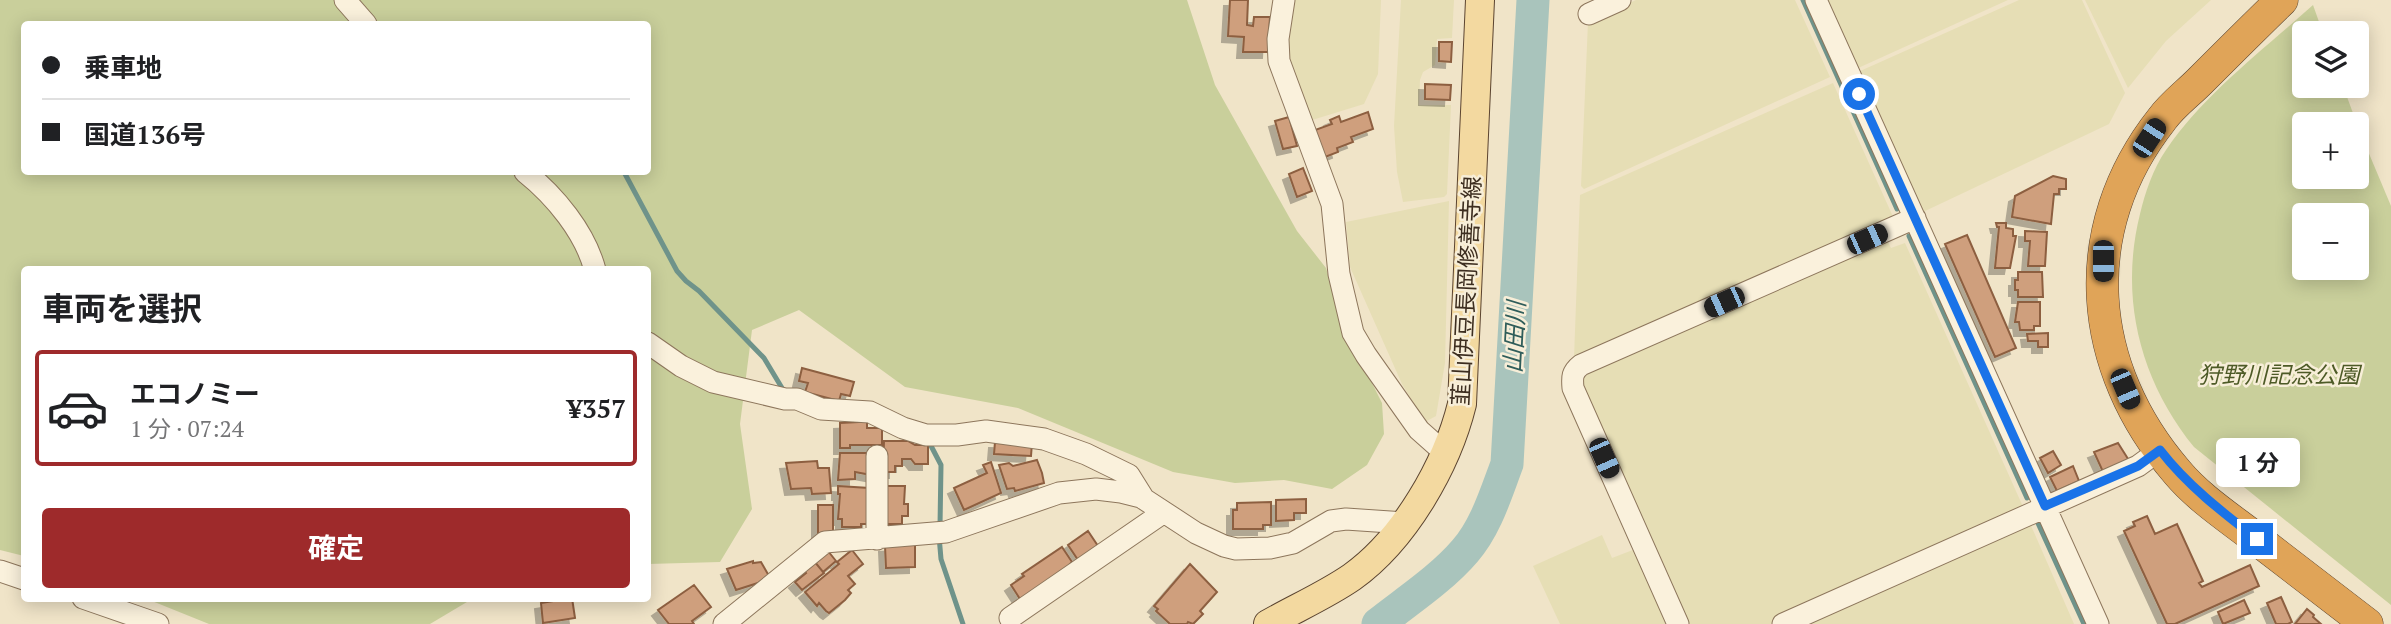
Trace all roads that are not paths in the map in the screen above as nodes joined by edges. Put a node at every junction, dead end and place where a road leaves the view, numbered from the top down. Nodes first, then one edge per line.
1 (345, 0) edge
2 (1284, 0) edge
3 (1480, 0) edge
4 (1620, 0) edge
5 (1816, 0) edge
6 (2282, 0) edge
7 (1589, 14) dead end
8 (363, 21) edge
9 (528, 175) edge
10 (1915, 218) junction
11 (594, 266) edge
12 (651, 344) edge
13 (2160, 450) junction
14 (1446, 454) junction
15 (877, 456) dead end
16 (1144, 499) junction
17 (2045, 506) junction
18 (1164, 512) junction
19 (1405, 523) junction
20 (877, 539) junction
21 (0, 571) edge
22 (21, 578) edge
23 (95, 602) edge
24 (1010, 618) dead end
25 (158, 624) edge
26 (724, 624) edge
27 (1268, 624) edge
28 (1678, 624) edge
29 (1783, 624) edge
30 (2098, 624) edge
31 (2367, 624) edge

1 - 8 street
2 - 14 street
3 - 14 main road, 韮山伊豆長岡修善寺線
4 - 7 street
5 - 10 street
6 - 13 highway
9 - 11 street
10 - 17 street
10 - 28 street
12 - 16 street
13 - 17 street
13 - 31 highway
14 - 19 main road, 韮山伊豆長岡修善寺線
15 - 20 street
16 - 18 street
16 - 20 street
17 - 29 street
17 - 30 street
18 - 19 street
18 - 24 street
19 - 27 main road, 韮山伊豆長岡修善寺線
20 - 26 street
21 - 22 street
23 - 25 street

